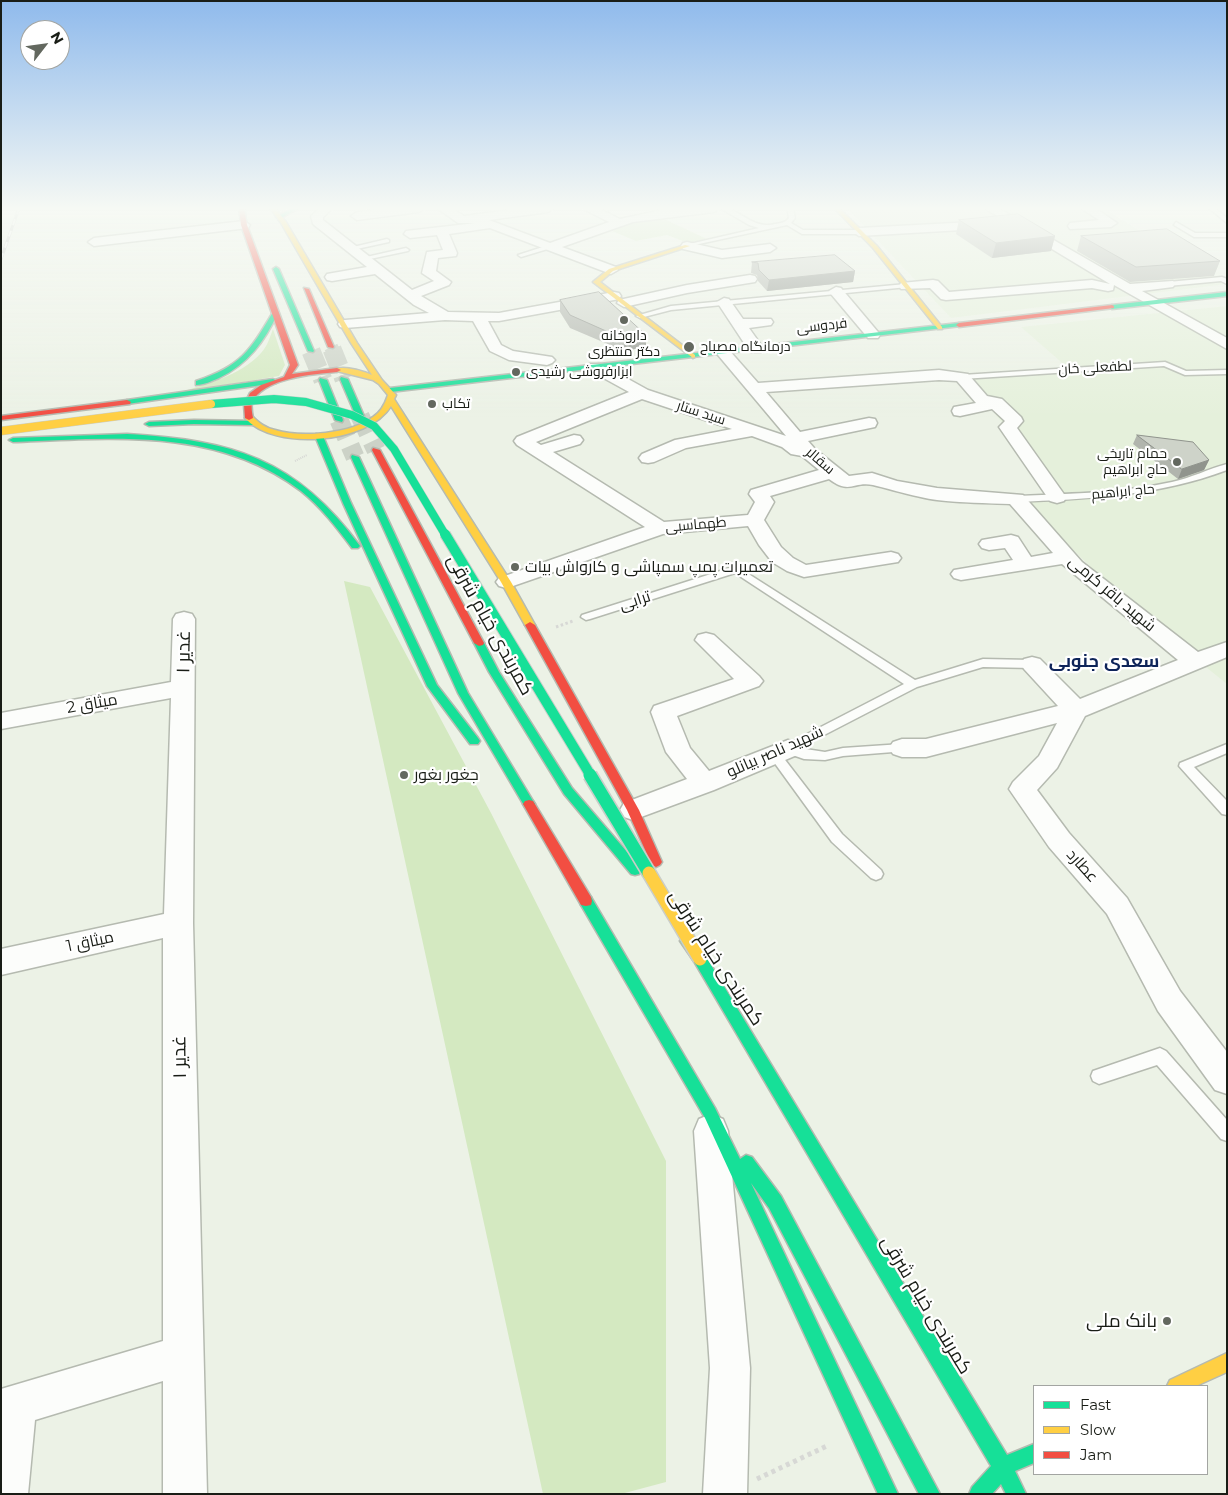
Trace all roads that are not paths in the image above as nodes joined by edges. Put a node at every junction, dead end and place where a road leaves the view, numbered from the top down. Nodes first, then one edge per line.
1 (263, 278) edge
2 (280, 278) edge
3 (317, 278) edge
4 (390, 278) edge
5 (437, 278) edge
6 (602, 278) edge
7 (899, 278) edge
8 (1112, 278) edge
9 (750, 279) edge
10 (302, 281) dead end
11 (1227, 282) edge
12 (1168, 284) joint
13 (906, 286) junction
14 (1108, 287) dead end
15 (1129, 288) junction
16 (836, 291) junction
17 (1227, 294) edge
18 (412, 295) junction
19 (619, 299) junction
20 (724, 302) junction
21 (1154, 303) junction
22 (275, 313) junction
23 (445, 316) junction
24 (478, 316) junction
25 (640, 316) junction
26 (766, 322) dead end
27 (345, 324) junction
28 (739, 324) junction
29 (940, 328) junction
30 (1219, 333) edge
31 (874, 335) junction
32 (1227, 345) edge
33 (343, 347) junction
34 (756, 348) junction
35 (287, 349) junction
36 (311, 351) tunnel mouth
37 (722, 352) junction
38 (693, 356) junction
39 (547, 360) dead end
40 (595, 367) junction
41 (1227, 372) edge
42 (962, 377) junction
43 (286, 378) junction
44 (344, 379) tunnel mouth
45 (379, 379) junction
46 (322, 380) tunnel mouth
47 (661, 380) dead end
48 (752, 388) junction
49 (638, 391) junction
50 (391, 395) junction
51 (996, 403) junction
52 (108, 404) junction
53 (960, 411) dead end
54 (360, 416) tunnel mouth
55 (1, 418) edge
56 (339, 420) tunnel mouth
57 (869, 422) dead end
58 (253, 423) junction
59 (1, 431) edge
60 (754, 431) junction
61 (319, 436) junction
62 (795, 438) junction
63 (13, 440) junction
64 (574, 440) dead end
65 (1, 442) edge
66 (376, 450) tunnel mouth
67 (539, 451) junction
68 (424, 453) junction
69 (809, 453) junction
70 (355, 457) tunnel mouth
71 (648, 458) dead end
72 (330, 464) junction
73 (1227, 467) edge
74 (832, 472) junction
75 (1057, 497) junction
76 (1016, 498) junction
77 (754, 520) junction
78 (660, 528) junction
79 (989, 544) dead end
80 (1067, 557) junction
81 (891, 558) dead end
82 (1026, 564) junction
83 (960, 574) dead end
84 (506, 582) junction
85 (388, 592) junction
86 (586, 617) road end
87 (184, 620) dead end
88 (706, 640) dead end
89 (1227, 649) edge
90 (1194, 661) junction
91 (1032, 664) joint
92 (914, 684) junction
93 (183, 688) junction
94 (1076, 710) junction
95 (1, 720) edge
96 (479, 748) dead end
97 (902, 748) joint
98 (1227, 748) edge
99 (782, 752) junction
100 (496, 772) dead end
101 (705, 783) junction
102 (632, 810) junction
103 (1227, 810) edge
104 (560, 857) junction
105 (876, 874) dead end
106 (178, 923) junction
107 (700, 959) junction
108 (1, 962) edge
109 (1099, 1076) dead end
110 (1227, 1079) edge
111 (710, 1113) junction
112 (1227, 1133) edge
113 (184, 1355) junction
114 (1227, 1362) edge
115 (1178, 1385) edge
116 (8, 1408) edge
117 (1033, 1452) edge
118 (1003, 1467) junction
119 (6, 1494) edge
120 (184, 1494) edge
121 (725, 1494) edge
122 (888, 1494) edge
123 (930, 1494) edge
124 (979, 1494) edge
125 (1016, 1494) edge

1 - 22 main road
2 - 36 main road
3 - 27 main road
4 - 18 street
5 - 18 street
6 - 19 main road
7 - 13 main road
8 - 15 street
9 - 19 street
10 - 33 main road
11 - 12 lane
12 - 15 street
13 - 14 street
13 - 16 lane
13 - 29 main road
15 - 21 street
16 - 20 lane
16 - 31 street
17 - 21 main road, فردوسی
18 - 23 street
19 - 24 street
19 - 25 main road
20 - 25 lane
20 - 28 street
21 - 29 main road, فردوسی
21 - 30 street
22 - 35 main road
22 - 52 main road
23 - 24 street
23 - 27 street
24 - 39 street
25 - 38 main road
26 - 28 street
27 - 33 main road
28 - 34 street
29 - 31 main road, فردوسی
30 - 32 street
31 - 34 main road, فردوسی
33 - 35 main road
33 - 45 main road
34 - 37 main road, فردوسی
35 - 43 main road
37 - 38 main road, فردوسی
37 - 48 street, سقالر
38 - 40 main road, فردوسی
40 - 49 street, سید ستار
40 - 50 main road, فردوسی
41 - 42 lane, لطفعلی خان
42 - 48 street, لطفعلی خان
42 - 51 street
43 - 45 main road
43 - 52 main road
43 - 58 main road
44 - 54 main road
45 - 50 main road
46 - 56 main road
47 - 49 street
48 - 62 street, سقالر
49 - 60 street, سید ستار
49 - 67 street
50 - 61 main road
50 - 68 main road
51 - 53 street
51 - 75 street
52 - 55 main road
57 - 62 street
58 - 61 main road
58 - 63 main road
59 - 107 main road, bridge
60 - 69 street, سید ستار
60 - 71 street
61 - 72 main road
62 - 69 street, سقالر
63 - 65 main road
63 - 85 main road
64 - 67 street
66 - 107 main road, کمربندی خیام شرقی
67 - 78 street
68 - 72 main road
68 - 84 main road
69 - 74 street, سقالر
70 - 104 main road
72 - 85 main road
73 - 75 lane, حاج ابراهیم
74 - 76 street, سقالر
74 - 77 street
75 - 76 lane, حاج ابراهیم
76 - 80 street, شهید باقر کرمی
77 - 78 street, طهماسبی
77 - 81 street
78 - 84 street, طهماسبی
79 - 82 street
80 - 82 street
80 - 90 street, شهید باقر کرمی
82 - 83 street
84 - 102 main road
85 - 96 main road
86 - 92 lane, ترابی
87 - 93 street, غدیر ۱
88 - 101 street
89 - 90 street
90 - 94 street
91 - 92 lane, شهید ناصر بیانلو
91 - 94 street
92 - 99 lane, شهید ناصر بیانلو
93 - 95 street, میثاق 2
93 - 106 street, غدیر ۱
94 - 97 street
94 - 110 street, عطارد
97 - 99 lane
98 - 103 lane
99 - 101 street, شهید ناصر بیانلو
99 - 105 lane
100 - 104 main road
101 - 102 street, شهید ناصر بیانلو
102 - 107 main road
104 - 111 main road
106 - 108 street, میثاق 1
106 - 113 street, غدیر ۱
107 - 118 main road, کمربندی خیام شرقی
109 - 112 lane
111 - 121 street
111 - 122 main road
111 - 123 main road
113 - 116 street
113 - 120 street, غدیر ۱
114 - 115 main road
116 - 119 street
117 - 118 main road
118 - 124 main road
118 - 125 main road, کمربندی خیام شرقی

